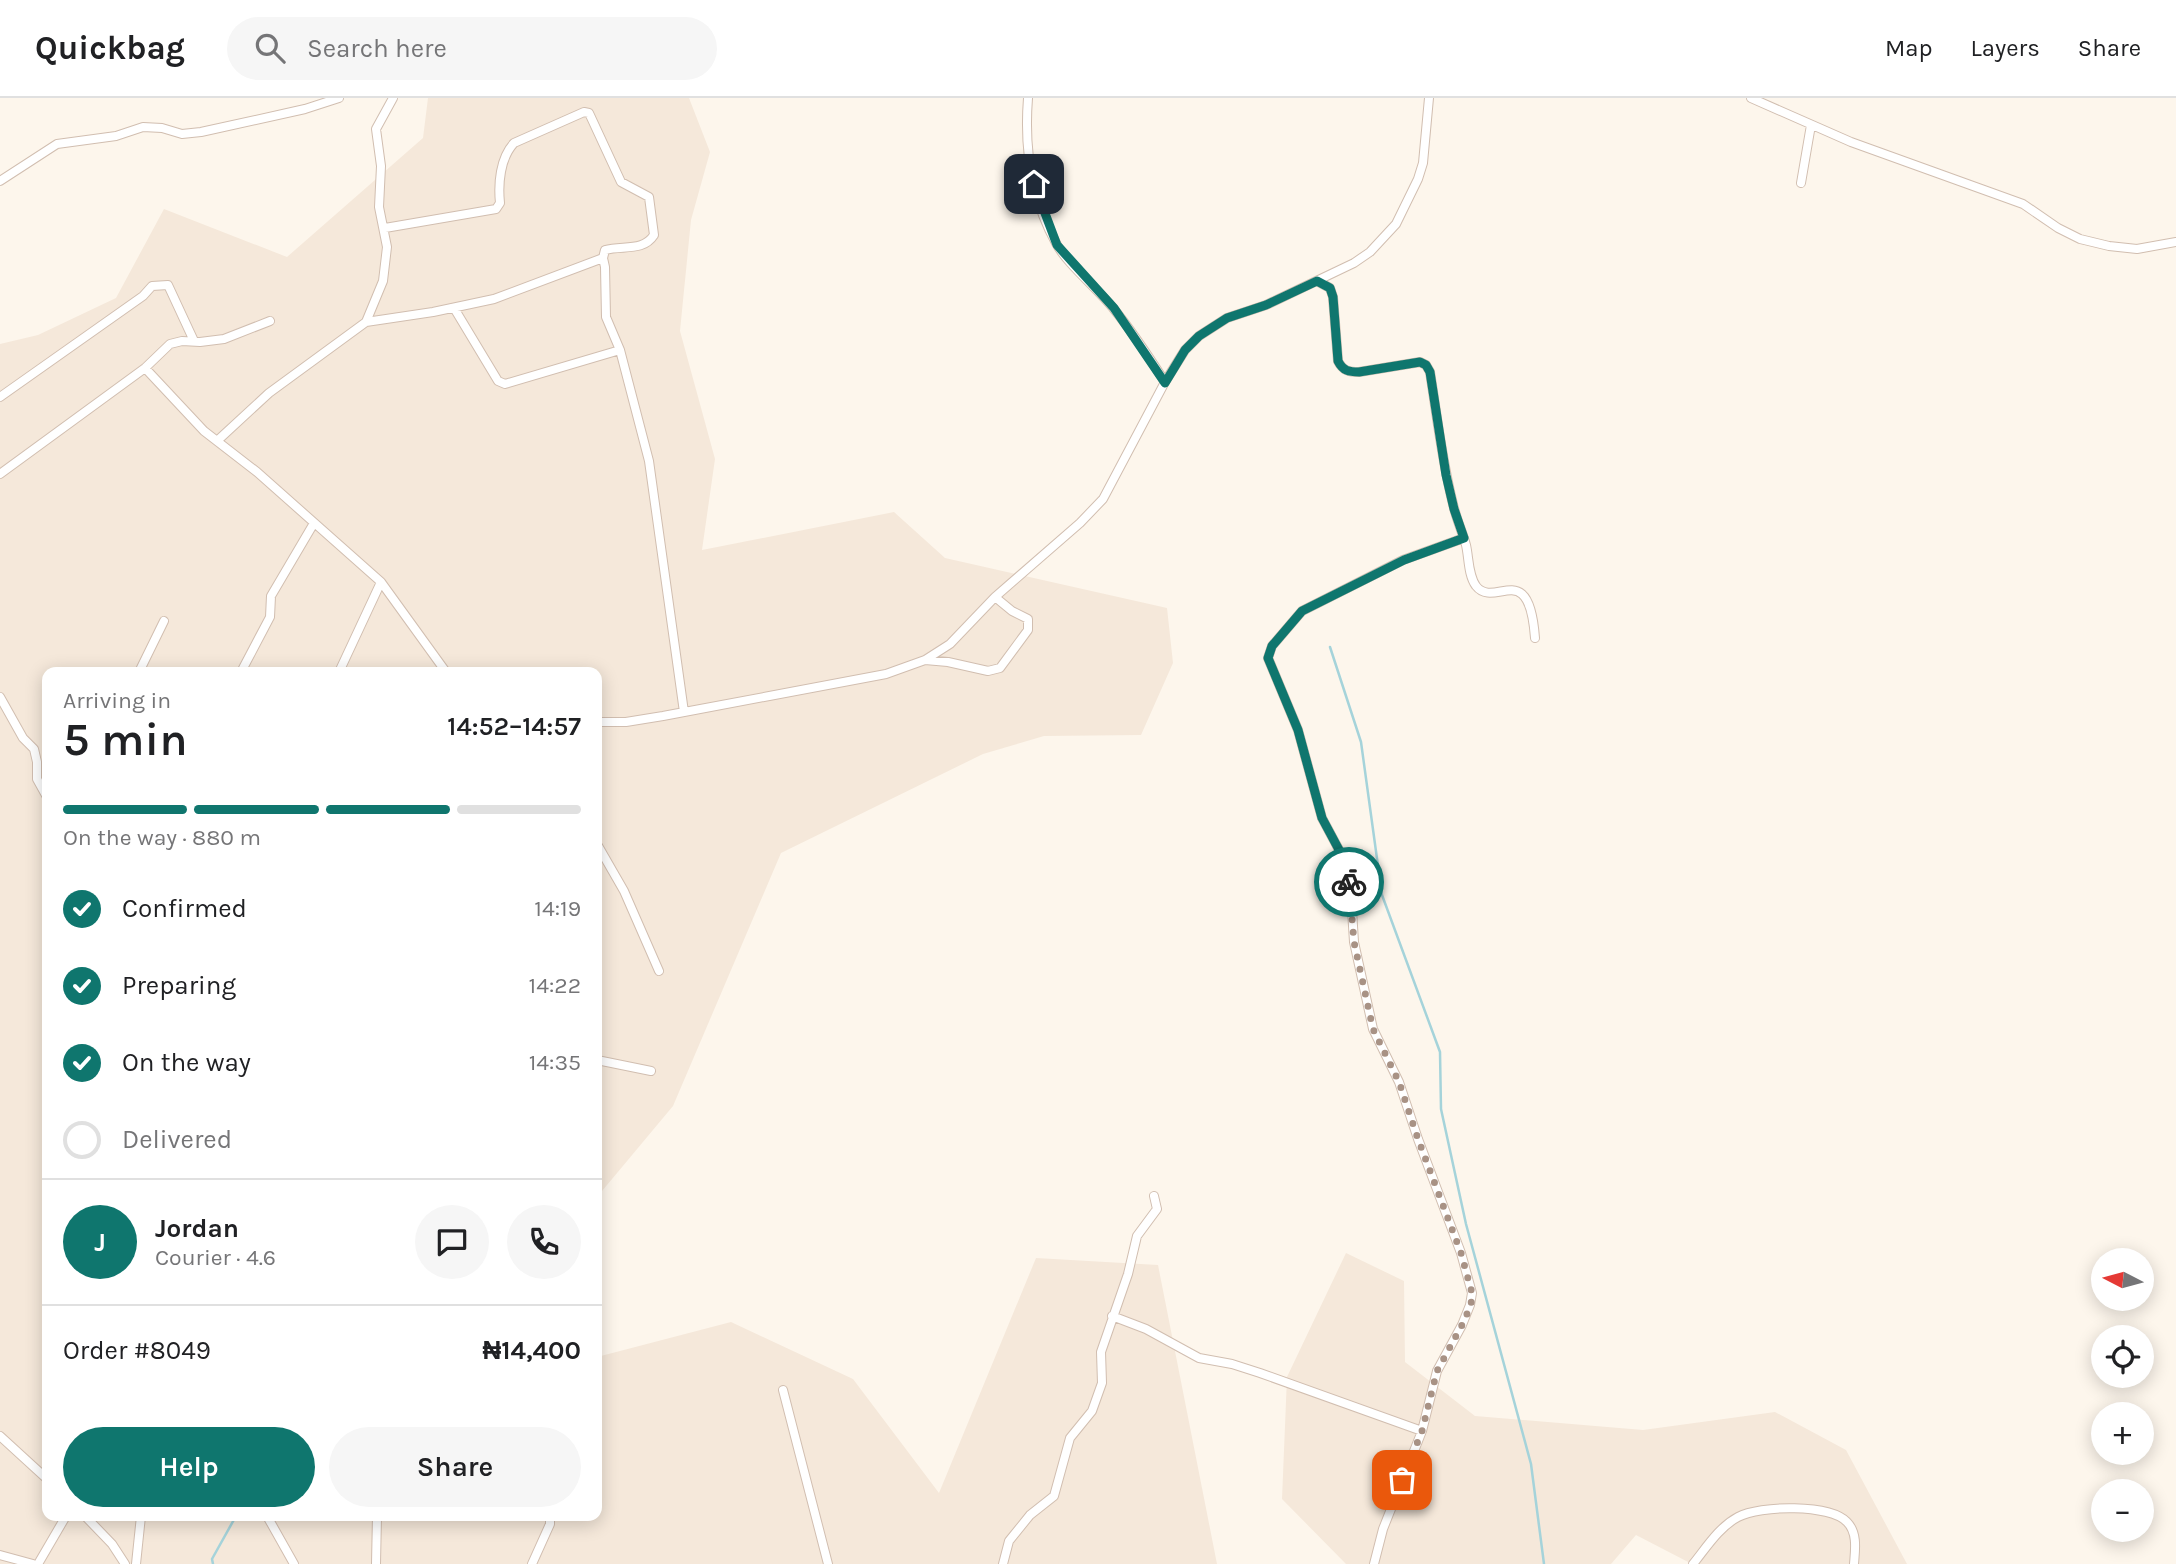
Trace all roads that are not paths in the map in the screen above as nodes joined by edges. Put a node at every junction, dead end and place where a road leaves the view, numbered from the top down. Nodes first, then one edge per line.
1 (339, 98) edge
2 (393, 98) edge
3 (1028, 98) edge
4 (1429, 98) edge
5 (1751, 98) edge
6 (1811, 125) junction
7 (0, 181) edge
8 (1801, 183) dead end
9 (385, 228) junction
10 (2176, 242) edge
11 (603, 258) junction
12 (1317, 281) junction
13 (454, 308) junction
14 (270, 321) dead end
15 (366, 322) junction
16 (194, 341) junction
17 (620, 350) junction
18 (145, 368) junction
19 (1165, 383) junction
20 (0, 397) edge
21 (217, 441) junction
22 (0, 474) edge
23 (314, 523) junction
24 (1464, 538) junction
25 (381, 582) junction
26 (995, 597) junction
27 (164, 621) dead end
28 (1535, 638) dead end
29 (925, 660) junction
30 (141, 667) edge
31 (244, 667) edge
32 (341, 667) edge
33 (442, 667) edge
34 (0, 697) edge
35 (684, 712) junction
36 (602, 722) edge
37 (42, 788) edge
38 (602, 853) edge
39 (659, 971) dead end
40 (602, 1061) edge
41 (651, 1071) dead end
42 (1154, 1196) dead end
43 (1112, 1316) junction
44 (783, 1390) dead end
45 (1422, 1431) junction
46 (0, 1436) edge
47 (42, 1474) edge
48 (63, 1521) edge
49 (90, 1521) edge
50 (140, 1521) edge
51 (270, 1521) edge
52 (377, 1521) edge
53 (550, 1521) edge
54 (0, 1555) edge
55 (826, 1563) edge
56 (33, 1564) edge
57 (38, 1564) edge
58 (125, 1564) edge
59 (136, 1564) edge
60 (294, 1564) edge
61 (376, 1564) edge
62 (532, 1564) edge
63 (1003, 1564) edge
64 (1374, 1564) edge
65 (1693, 1564) edge
66 (1854, 1564) edge

1 - 7 street
2 - 9 street
3 - 19 street
4 - 12 street
5 - 6 street
6 - 8 street
6 - 10 street
9 - 11 street
9 - 15 street
11 - 13 street
11 - 17 street
12 - 19 street
12 - 24 street
13 - 15 street
13 - 17 street
14 - 16 street
15 - 21 street
16 - 18 street
16 - 20 street
17 - 35 street
18 - 21 street
18 - 22 street
19 - 26 street
21 - 23 street
23 - 25 street
23 - 31 street
24 - 28 street
24 - 45 street
25 - 32 street
25 - 33 street
26 - 29 street
26 - 29 street
27 - 30 street
29 - 35 street
34 - 37 street
35 - 36 street
38 - 39 street
40 - 41 street
42 - 43 street
43 - 45 street
43 - 63 street
44 - 55 street
45 - 64 street
46 - 47 street
48 - 57 street
49 - 58 street
50 - 59 street
51 - 60 street
52 - 61 street
53 - 62 street
54 - 56 street
65 - 66 street

